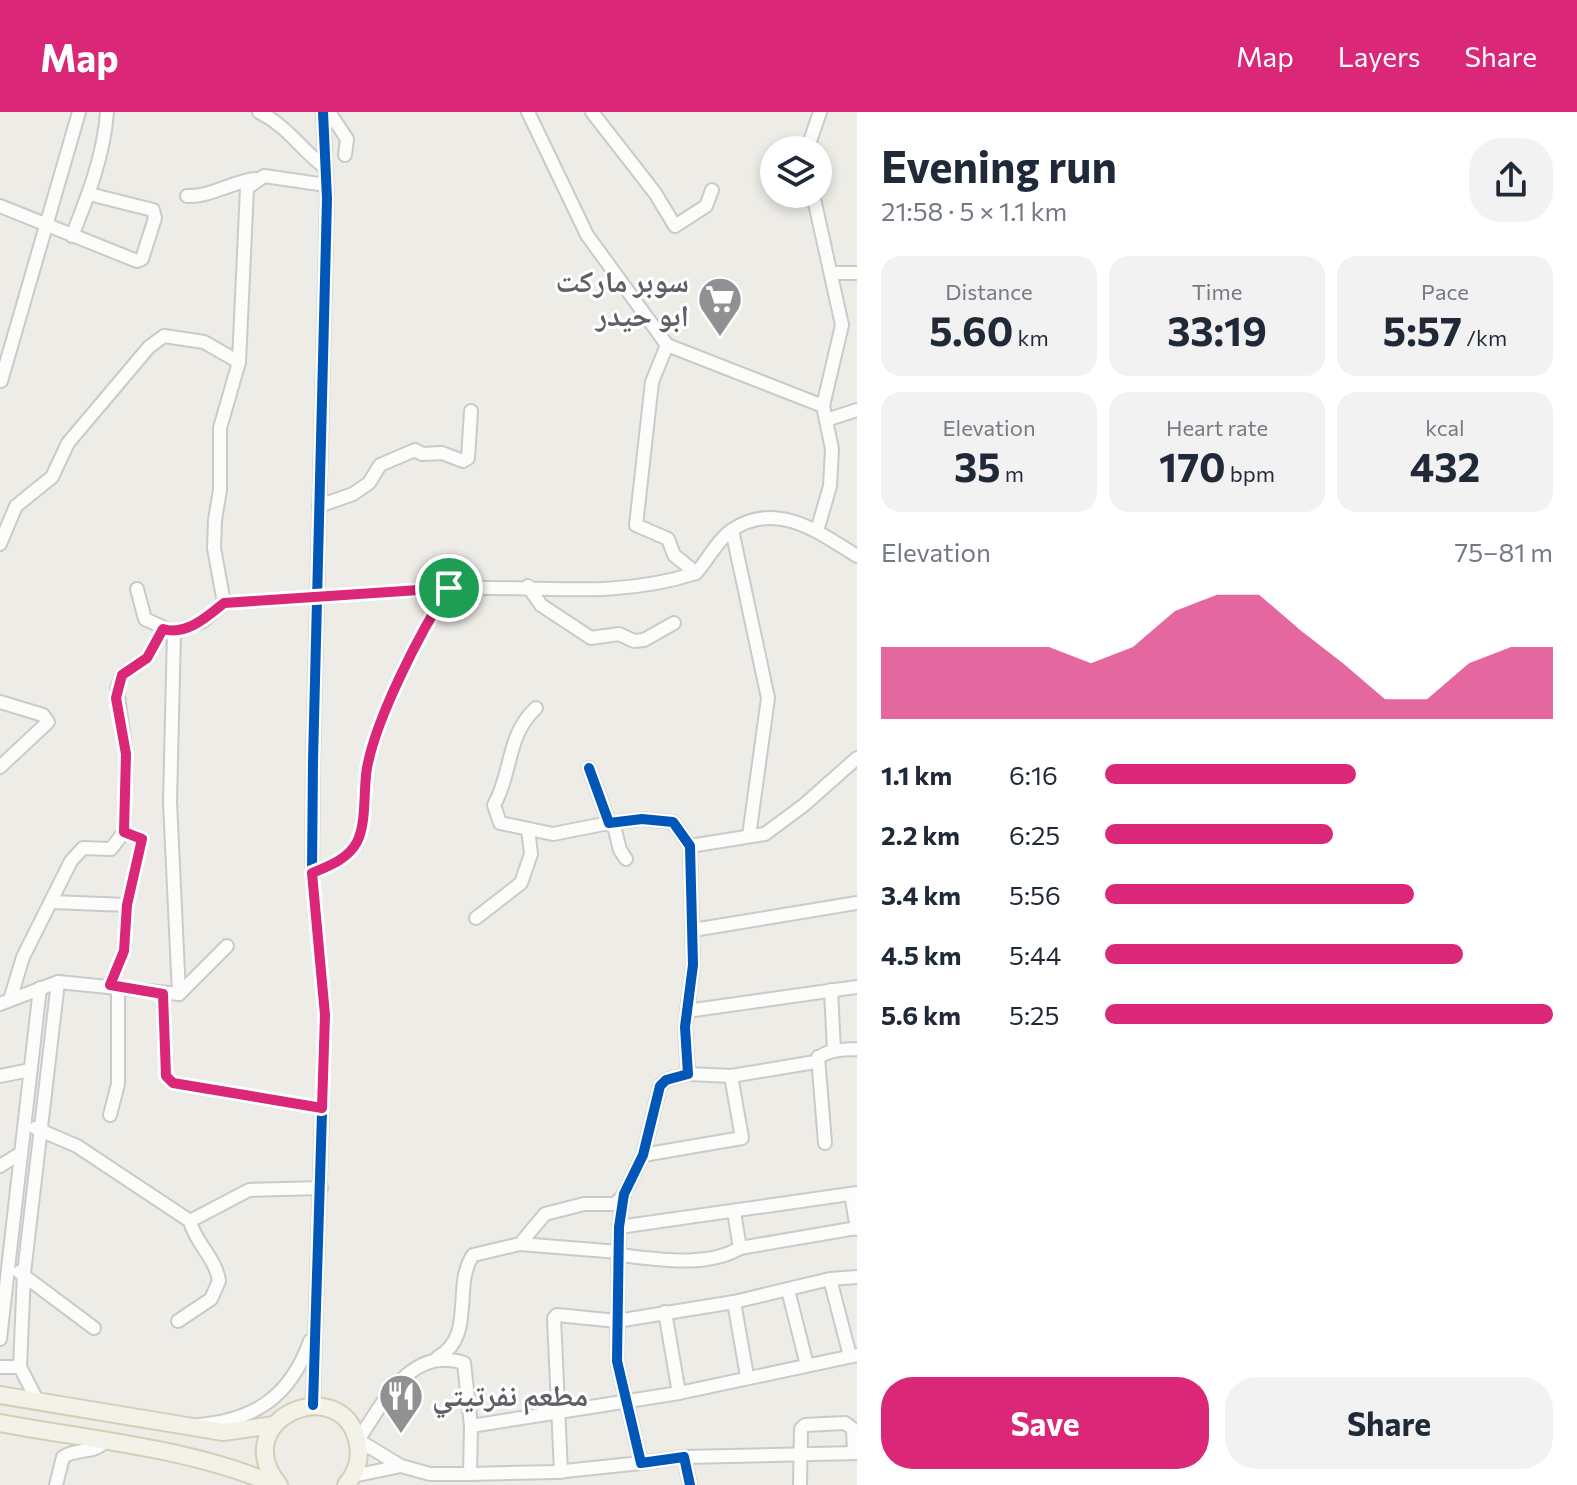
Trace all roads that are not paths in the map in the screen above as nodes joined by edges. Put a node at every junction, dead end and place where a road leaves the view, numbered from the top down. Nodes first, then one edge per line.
1 (79, 112) edge
2 (107, 112) edge
3 (259, 112) edge
4 (326, 112) edge
5 (528, 112) edge
6 (592, 112) edge
7 (820, 112) edge
8 (812, 136) edge
9 (351, 148) dead end
10 (323, 166) junction
11 (255, 179) junction
12 (326, 185) junction
13 (712, 190) dead end
14 (89, 194) junction
15 (187, 196) dead end
16 (0, 206) edge
17 (816, 208) edge
18 (46, 227) junction
19 (72, 236) junction
20 (831, 273) junction
21 (857, 273) edge
22 (667, 345) junction
23 (239, 362) junction
24 (1, 381) edge
25 (823, 406) junction
26 (857, 410) edge
27 (471, 411) dead end
28 (826, 420) junction
29 (319, 506) junction
30 (732, 530) junction
31 (817, 531) junction
32 (0, 544) edge
33 (857, 556) edge
34 (696, 573) junction
35 (528, 586) junction
36 (449, 588) junction
37 (137, 589) dead end
38 (317, 594) junction
39 (224, 603) junction
40 (674, 623) dead end
41 (169, 630) junction
42 (0, 702) edge
43 (536, 708) dead end
44 (857, 758) edge
45 (0, 767) edge
46 (589, 768) dead end
47 (609, 823) junction
48 (528, 829) junction
49 (124, 832) junction
50 (749, 836) junction
51 (690, 846) junction
52 (626, 859) dead end
53 (312, 873) junction
54 (52, 902) junction
55 (857, 903) edge
56 (127, 905) junction
57 (476, 918) dead end
58 (693, 930) junction
59 (227, 946) dead end
60 (58, 982) junction
61 (114, 985) junction
62 (857, 987) edge
63 (40, 988) junction
64 (831, 990) junction
65 (163, 994) junction
66 (179, 994) junction
67 (5, 1002) edge
68 (687, 1011) junction
69 (857, 1049) edge
70 (834, 1050) junction
71 (818, 1057) junction
72 (30, 1070) junction
73 (688, 1074) junction
74 (0, 1076) edge
75 (731, 1076) junction
76 (322, 1108) junction
77 (110, 1115) dead end
78 (24, 1127) junction
79 (41, 1129) junction
80 (825, 1143) dead end
81 (21, 1153) junction
82 (643, 1155) junction
83 (0, 1166) edge
84 (321, 1188) junction
85 (854, 1193) edge
86 (624, 1194) junction
87 (734, 1212) junction
88 (190, 1221) junction
89 (619, 1227) junction
90 (857, 1228) edge
91 (520, 1244) junction
92 (740, 1248) junction
93 (619, 1254) junction
94 (24, 1273) junction
95 (5, 1274) edge
96 (857, 1277) edge
97 (830, 1279) junction
98 (788, 1290) junction
99 (734, 1302) junction
100 (665, 1312) junction
101 (178, 1321) dead end
102 (617, 1321) junction
103 (94, 1328) dead end
104 (313, 1330) junction
105 (0, 1339) edge
106 (854, 1355) edge
107 (435, 1358) junction
108 (807, 1365) junction
109 (0, 1367) edge
110 (20, 1367) junction
111 (747, 1376) junction
112 (679, 1393) junction
113 (0, 1395) edge
114 (38, 1402) junction
115 (626, 1402) junction
116 (313, 1405) junction
117 (559, 1414) junction
118 (0, 1423) edge
119 (274, 1425) junction
120 (170, 1426) junction
121 (471, 1426) junction
122 (358, 1440) junction
123 (104, 1443) junction
124 (856, 1453) edge
125 (799, 1455) junction
126 (684, 1457) junction
127 (641, 1463) junction
128 (401, 1466) junction
129 (561, 1472) junction
130 (470, 1474) junction
131 (418, 1478) edge
132 (349, 1481) edge
133 (56, 1485) edge
134 (277, 1485) edge
135 (690, 1485) edge
136 (800, 1485) edge

1 - 18 street
2 - 14 street
3 - 10 street
4 - 9 street
4 - 10 street
5 - 22 street
6 - 13 street
7 - 8 street
10 - 12 street
11 - 12 street
11 - 15 street
11 - 23 street
12 - 29 street
14 - 19 street
14 - 19 street
16 - 18 street
17 - 20 street
18 - 19 street
18 - 24 street
20 - 21 street
20 - 25 street
22 - 25 street
22 - 34 street
23 - 32 street
23 - 39 street
25 - 28 street
26 - 28 street
27 - 29 street
28 - 31 street
29 - 38 street
30 - 31 street
30 - 34 street
30 - 50 street
31 - 33 street
34 - 35 street
35 - 36 street
35 - 40 street
36 - 38 street
36 - 53 street
37 - 41 street
38 - 39 street
38 - 53 street
39 - 41 street
41 - 49 street
41 - 66 street
42 - 45 street
43 - 48 street
44 - 50 street
46 - 47 street
47 - 48 street
47 - 51 street
47 - 52 street
48 - 57 street
49 - 54 street
49 - 56 street
50 - 51 street
51 - 58 street
53 - 76 street
54 - 56 street
54 - 67 street
55 - 58 street
56 - 61 street
58 - 68 street
59 - 66 street
60 - 61 street
60 - 63 street
60 - 79 street
61 - 65 street
61 - 77 street
62 - 64 street
63 - 67 street
63 - 72 street
64 - 68 street
64 - 70 street
65 - 66 street
65 - 76 street
68 - 73 street
69 - 70 street
70 - 71 street
71 - 75 street
71 - 80 street
72 - 74 street
72 - 78 street
73 - 75 street
73 - 82 street
75 - 82 street
76 - 84 street
78 - 79 street
78 - 81 street
79 - 88 street
79 - 94 street
81 - 83 street
81 - 95 street
82 - 86 street
84 - 88 street
84 - 104 street
85 - 87 street
85 - 90 street
86 - 89 street
86 - 91 street
87 - 89 street
87 - 92 street
88 - 101 street
89 - 93 street
90 - 92 street
91 - 93 street
91 - 107 street
92 - 93 street
93 - 102 street
94 - 95 street
94 - 103 street
94 - 110 street
95 - 105 street
96 - 97 street
97 - 98 street
97 - 106 street
98 - 99 street
98 - 108 street
99 - 100 street
99 - 111 street
100 - 102 street
100 - 112 street
102 - 115 street
102 - 117 street
104 - 116 street
104 - 120 street
106 - 108 street
107 - 121 street
107 - 122 street
108 - 111 street
109 - 110 street
110 - 114 street
111 - 112 street
112 - 115 street
113 - 114 main road
114 - 120 main road
115 - 117 street
115 - 127 street
116 - 119 main road
116 - 122 main road
117 - 121 street
117 - 129 street
118 - 123 main road
119 - 120 main road
119 - 134 main road
121 - 130 street
122 - 128 street
122 - 132 main road
123 - 133 street
123 - 134 main road
124 - 125 street
124 - 125 street
125 - 126 street
125 - 136 street
126 - 127 street
126 - 135 street
127 - 129 street
128 - 131 street
128 - 132 street
129 - 130 street
130 - 131 street

